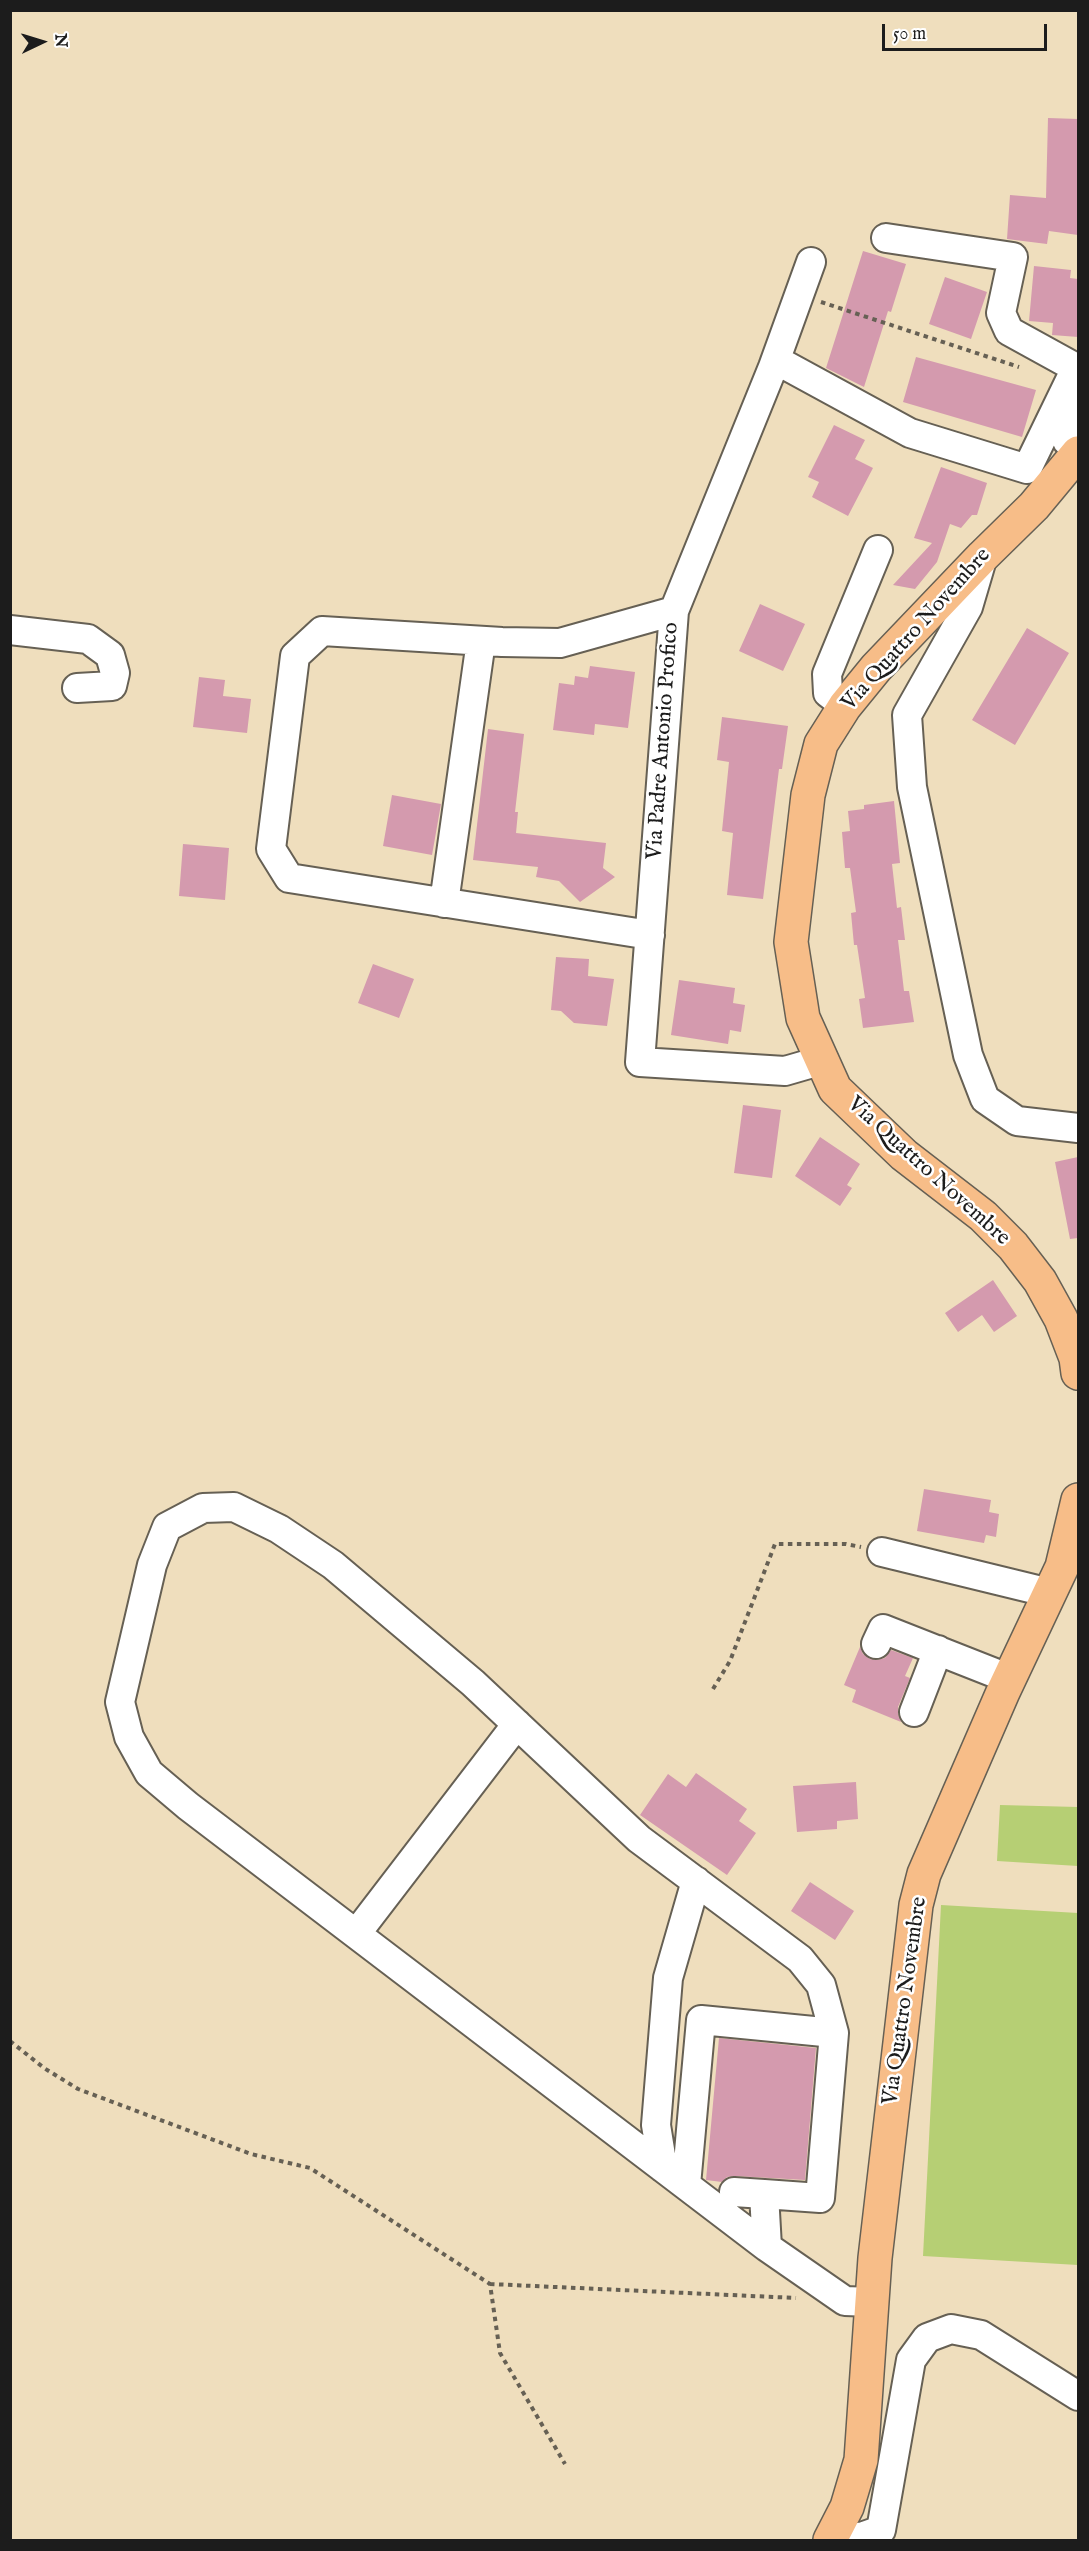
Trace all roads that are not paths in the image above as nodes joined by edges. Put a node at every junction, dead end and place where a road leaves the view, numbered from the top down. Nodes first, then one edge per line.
1 (886, 238) dead end
2 (811, 262) dead end
3 (776, 360) junction
4 (1077, 369) edge
5 (1078, 411) edge
6 (1078, 451) edge
7 (878, 550) dead end
8 (983, 556) junction
9 (674, 612) junction
10 (10, 630) edge
11 (481, 641) junction
12 (77, 688) dead end
13 (845, 706) junction
14 (444, 903) junction
15 (650, 935) junction
16 (823, 1060) junction
17 (1078, 1128) edge
18 (1078, 1373) edge
19 (1078, 1500) edge
20 (882, 1552) road end
21 (1064, 1575) edge
22 (876, 1644) dead end
23 (938, 1650) junction
24 (1010, 1678) junction
25 (914, 1712) dead end
26 (517, 1724) junction
27 (696, 1881) junction
28 (357, 1934) junction
29 (834, 2034) junction
30 (663, 2168) junction
31 (687, 2186) junction
32 (734, 2192) dead end
33 (764, 2194) junction
34 (767, 2247) junction
35 (872, 2302) junction
36 (1078, 2396) edge
37 (830, 2541) edge
38 (842, 2541) edge

1 - 4 street
2 - 3 street, Via Padre Antonio Profico
3 - 4 street
3 - 9 street, Via Padre Antonio Profico
5 - 6 street
6 - 8 main road, Via Quattro Novembre
7 - 13 street
8 - 13 main road, Via Quattro Novembre
8 - 17 street
9 - 11 street
9 - 15 street, Via Padre Antonio Profico
10 - 12 street
11 - 14 street
11 - 14 street
13 - 16 main road, Via Quattro Novembre
14 - 15 street
15 - 16 street, Via Padre Antonio Profico
16 - 18 main road, Via Quattro Novembre
19 - 21 main road, Via Quattro Novembre
20 - 21 street
21 - 24 main road, Via Quattro Novembre
22 - 23 street
23 - 24 street
23 - 25 street
24 - 35 main road, Via Quattro Novembre
26 - 27 street
26 - 28 street
26 - 28 street
27 - 29 street
27 - 30 street
28 - 30 street
29 - 31 street
29 - 33 street
30 - 31 street
31 - 34 street
32 - 33 street
33 - 34 street
34 - 35 street
35 - 37 main road, Via Quattro Novembre
36 - 38 street

